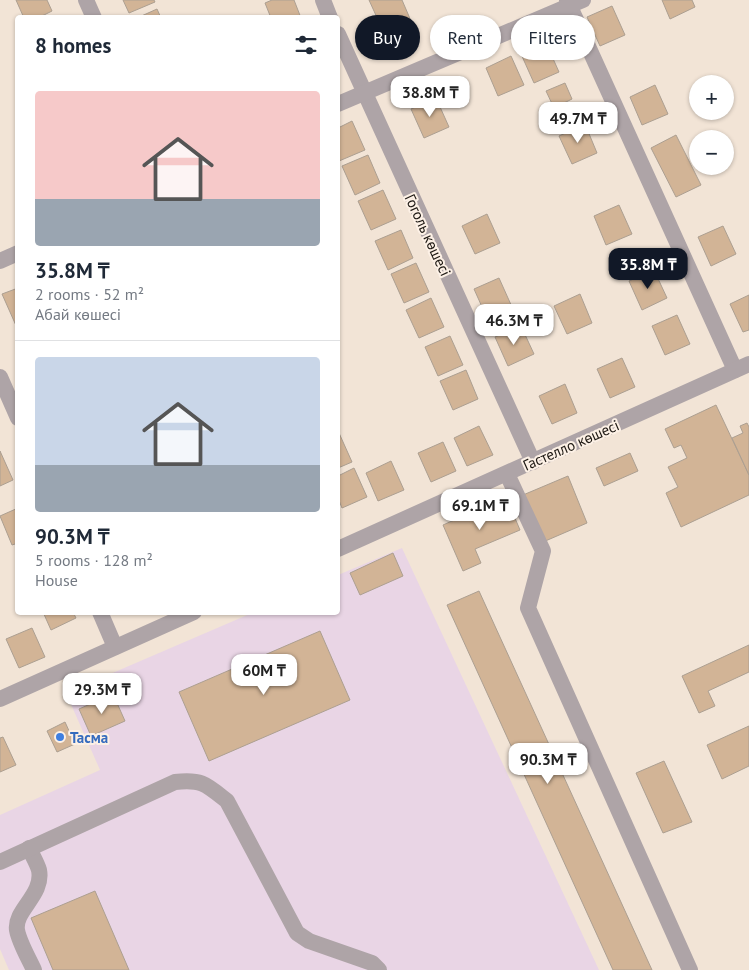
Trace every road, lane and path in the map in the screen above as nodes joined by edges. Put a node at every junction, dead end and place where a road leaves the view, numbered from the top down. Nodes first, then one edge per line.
1 (86, 0) edge
2 (323, 0) edge
3 (573, 2) edge
4 (93, 15) edge
5 (329, 15) edge
6 (340, 39) edge
7 (363, 92) junction
8 (340, 103) edge
9 (15, 254) edge
10 (0, 261) edge
11 (742, 367) edge
12 (0, 377) edge
13 (15, 411) edge
14 (533, 462) junction
15 (507, 474) junction
16 (340, 548) edge
17 (101, 615) edge
18 (187, 615) edge
19 (115, 647) junction
20 (0, 700) edge
21 (29, 848) junction
22 (0, 862) edge
23 (34, 970) edge
24 (379, 970) edge
25 (690, 970) edge

1 - 4 street
2 - 5 street
3 - 7 street
3 - 11 street
6 - 7 street, Гоголь көшесі
7 - 8 street
7 - 14 street, Гоголь көшесі
9 - 10 street
11 - 14 street, Гастелло көшесі
12 - 13 street
14 - 15 street, Гастелло көшесі
15 - 16 street, Гастелло көшесі
15 - 25 street
17 - 19 street
18 - 19 street
19 - 20 street
21 - 22 street
21 - 23 street
21 - 24 street

